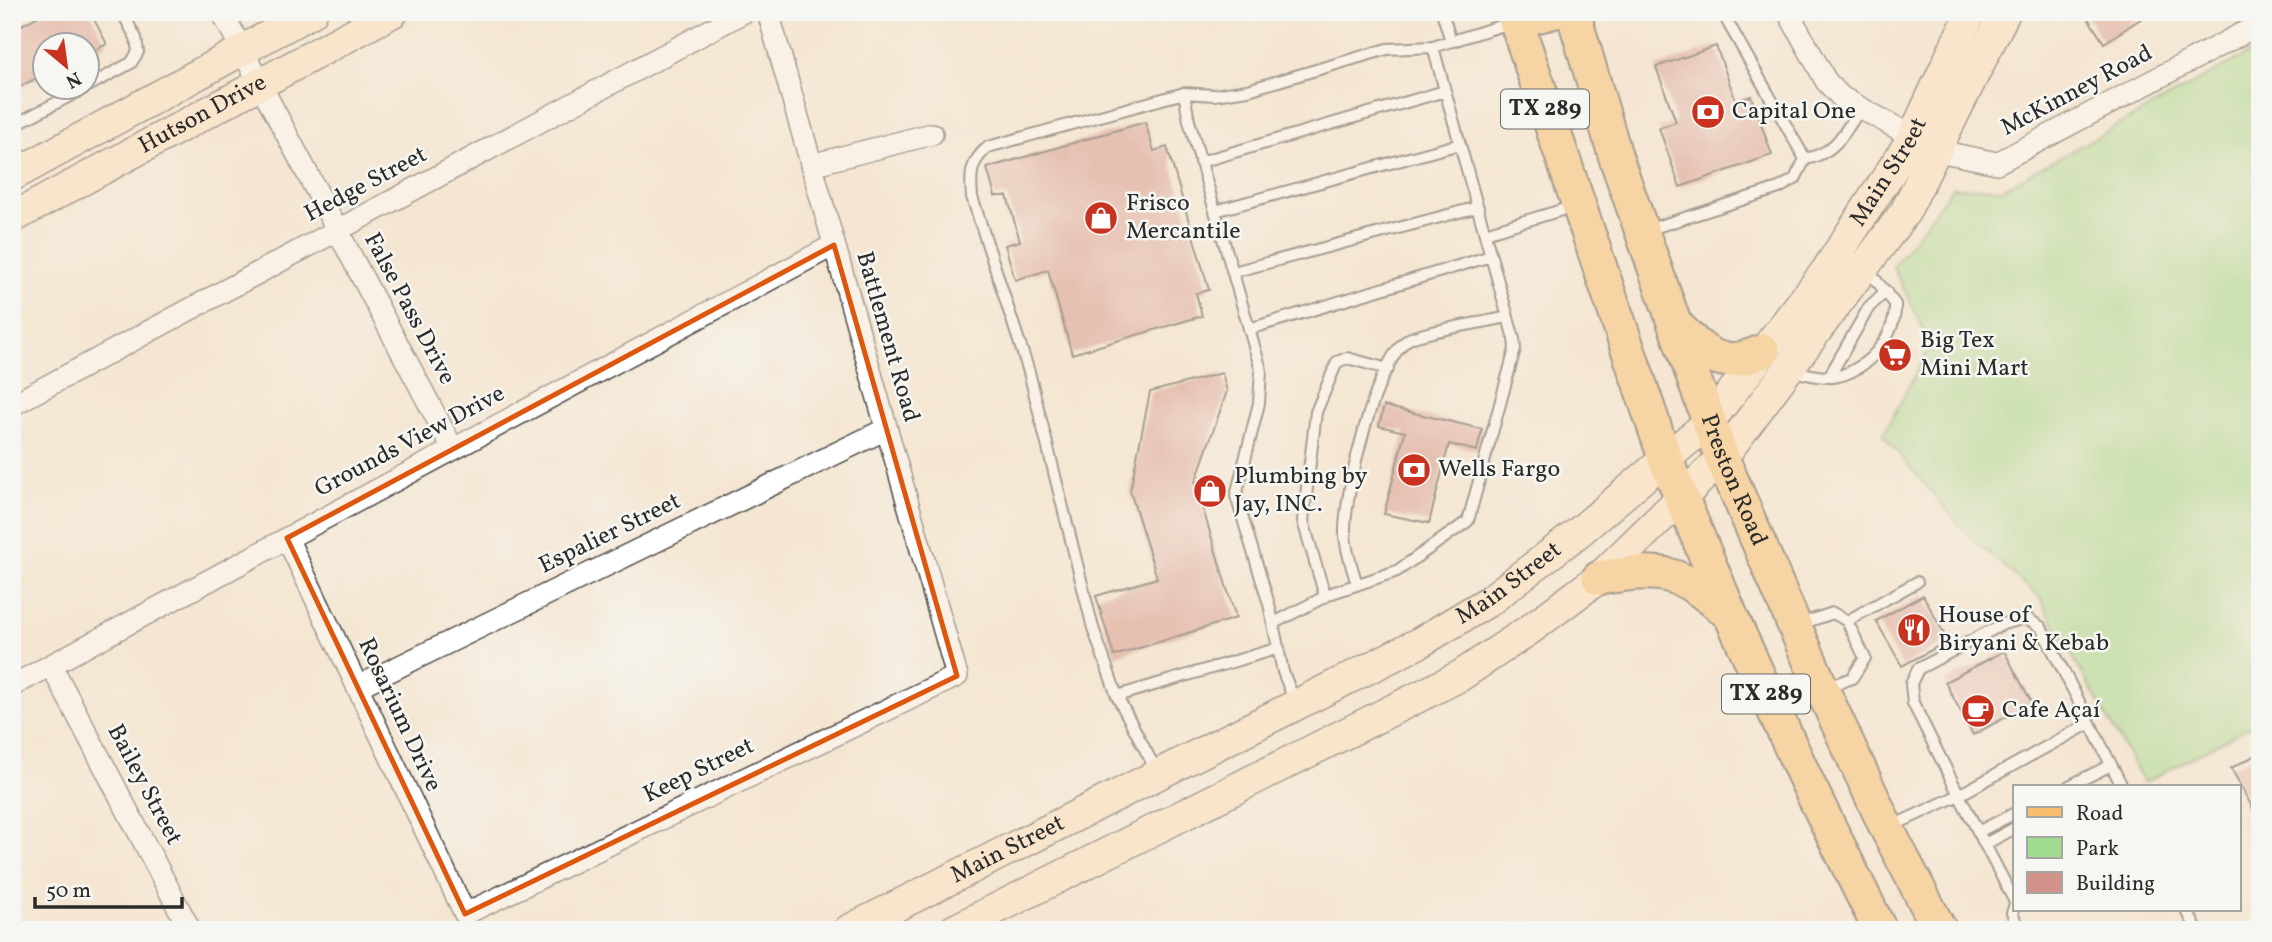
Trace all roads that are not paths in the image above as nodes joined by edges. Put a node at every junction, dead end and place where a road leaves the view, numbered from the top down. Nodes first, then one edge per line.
1 (122, 12) edge
2 (222, 12) edge
3 (312, 12) edge
4 (393, 12) edge
5 (744, 12) edge
6 (768, 12) edge
7 (1442, 12) edge
8 (1552, 12) edge
9 (1573, 12) edge
10 (1722, 12) edge
11 (1788, 12) edge
12 (1970, 12) edge
13 (2006, 12) edge
14 (1514, 17) edge
15 (2260, 24) edge
16 (1451, 41) junction
17 (1433, 47) junction
18 (242, 50) junction
19 (102, 78) edge
20 (260, 82) junction
21 (1445, 91) junction
22 (1184, 93) junction
23 (58, 102) edge
24 (1860, 109) junction
25 (12, 126) edge
26 (932, 134) dead end
27 (1460, 144) junction
28 (1925, 145) junction
29 (1805, 159) junction
30 (1200, 162) junction
31 (811, 165) junction
32 (12, 176) edge
33 (1578, 206) junction
34 (1478, 207) junction
35 (1214, 211) junction
36 (12, 218) edge
37 (337, 230) junction
38 (1641, 232) junction
39 (1485, 233) junction
40 (834, 245) junction
41 (1492, 256) junction
42 (1864, 267) junction
43 (1233, 272) junction
44 (1886, 290) junction
45 (1508, 317) junction
46 (1672, 321) junction
47 (1250, 329) junction
48 (1763, 351) junction
49 (1388, 369) junction
50 (1790, 370) junction
51 (1829, 377) junction
52 (12, 405) edge
53 (1708, 422) junction
54 (886, 429) junction
55 (453, 449) junction
56 (1665, 458) junction
57 (1722, 458) junction
58 (1683, 499) junction
59 (286, 538) junction
60 (1599, 578) junction
61 (1917, 582) dead end
62 (1357, 585) junction
63 (1325, 596) junction
64 (1731, 616) junction
65 (1847, 621) junction
66 (1274, 623) junction
67 (1794, 626) junction
68 (1279, 648) junction
69 (51, 665) junction
70 (957, 676) joint
71 (12, 686) edge
72 (357, 687) junction
73 (1822, 689) junction
74 (1118, 696) junction
75 (1297, 706) junction
76 (2090, 723) junction
77 (2111, 765) junction
78 (1158, 775) junction
79 (2071, 785) edge
80 (2121, 785) edge
81 (1959, 795) junction
82 (2013, 814) edge
83 (1178, 818) junction
84 (1887, 829) junction
85 (2013, 829) edge
86 (1978, 832) junction
87 (1985, 844) junction
88 (2013, 874) edge
89 (2003, 879) junction
90 (2013, 899) edge
91 (2013, 910) edge
92 (2187, 911) edge
93 (465, 914) joint
94 (190, 930) edge
95 (849, 930) edge
96 (954, 930) edge
97 (1880, 930) edge
98 (1940, 930) edge
99 (2019, 930) edge
100 (2197, 930) edge

1 - 19 lane
2 - 18 street, False Pass Drive
3 - 18 main road, Hutson Drive
4 - 20 main road, Hutson Drive
5 - 37 street, Hedge Street
6 - 31 street, Battlement Road
7 - 16 lane
8 - 14 main road
9 - 38 main road, Preston Road / TX 289
10 - 29 lane
11 - 24 street, McKinney Road
12 - 28 main road, Main Street
13 - 28 main road, Main Street
14 - 16 lane
14 - 33 main road, TX 289
15 - 28 street, McKinney Road
16 - 17 lane
17 - 21 lane
17 - 22 lane
18 - 20 street, False Pass Drive
18 - 32 main road, Hutson Drive
20 - 36 main road, Hutson Drive
20 - 37 street, False Pass Drive
21 - 27 lane
21 - 30 lane
22 - 30 lane
22 - 74 lane
23 - 25 lane
24 - 28 street, McKinney Road
24 - 29 lane
26 - 31 street
27 - 34 lane
27 - 35 lane
28 - 42 main road, Main Street
28 - 48 main road, Main Street
29 - 38 lane
30 - 35 lane
31 - 40 street, Battlement Road
33 - 39 lane
33 - 56 main road, TX 289
34 - 39 lane
34 - 43 lane
35 - 43 lane
37 - 52 street, Hedge Street
37 - 55 street, False Pass Drive
38 - 46 main road, Preston Road / TX 289
39 - 41 lane
40 - 54 street, Battlement Road
40 - 55 street, Grounds View Drive
41 - 45 lane
41 - 47 lane
42 - 44 lane
42 - 50 main road, Main Street
43 - 47 lane
44 - 51 lane
44 - 51 lane
45 - 49 lane
45 - 62 lane
46 - 48 main road
46 - 53 main road, Preston Road / TX 289
47 - 66 lane
48 - 53 main road, Main Street
49 - 62 lane
49 - 63 lane
50 - 51 lane
50 - 57 main road, Main Street
53 - 56 main road, Main Street
53 - 57 main road, Preston Road / TX 289
54 - 70 street, Battlement Road
54 - 72 street, Espalier Street
55 - 59 street, Grounds View Drive
56 - 58 main road, TX 289
56 - 75 main road, Main Street
57 - 58 main road, Main Street
57 - 67 main road, Preston Road / TX 289
58 - 60 main road, Main Street
58 - 64 main road, TX 289
59 - 69 street, Grounds View Drive
59 - 72 street, Rosarium Drive
60 - 64 main road
60 - 83 main road, Main Street
61 - 65 lane
62 - 63 lane
63 - 66 lane
64 - 97 main road, TX 289
65 - 67 lane
65 - 73 lane
66 - 68 lane
67 - 73 main road, Preston Road / TX 289
68 - 74 lane
68 - 75 lane
69 - 71 street, Grounds View Drive
69 - 94 street, Bailey Street
70 - 93 street, Keep Street
72 - 93 street, Rosarium Drive
73 - 84 main road, Preston Road / TX 289
74 - 78 lane
75 - 78 main road, Main Street
76 - 77 lane
76 - 81 lane
76 - 81 lane
77 - 79 lane
77 - 80 lane
78 - 83 main road
78 - 95 main road, Main Street
81 - 84 lane
81 - 86 lane
82 - 86 lane
83 - 96 main road, Main Street
84 - 98 main road, Preston Road / TX 289
85 - 87 lane
86 - 87 lane
87 - 89 lane
88 - 89 lane
89 - 90 lane
91 - 99 lane
92 - 100 lane

